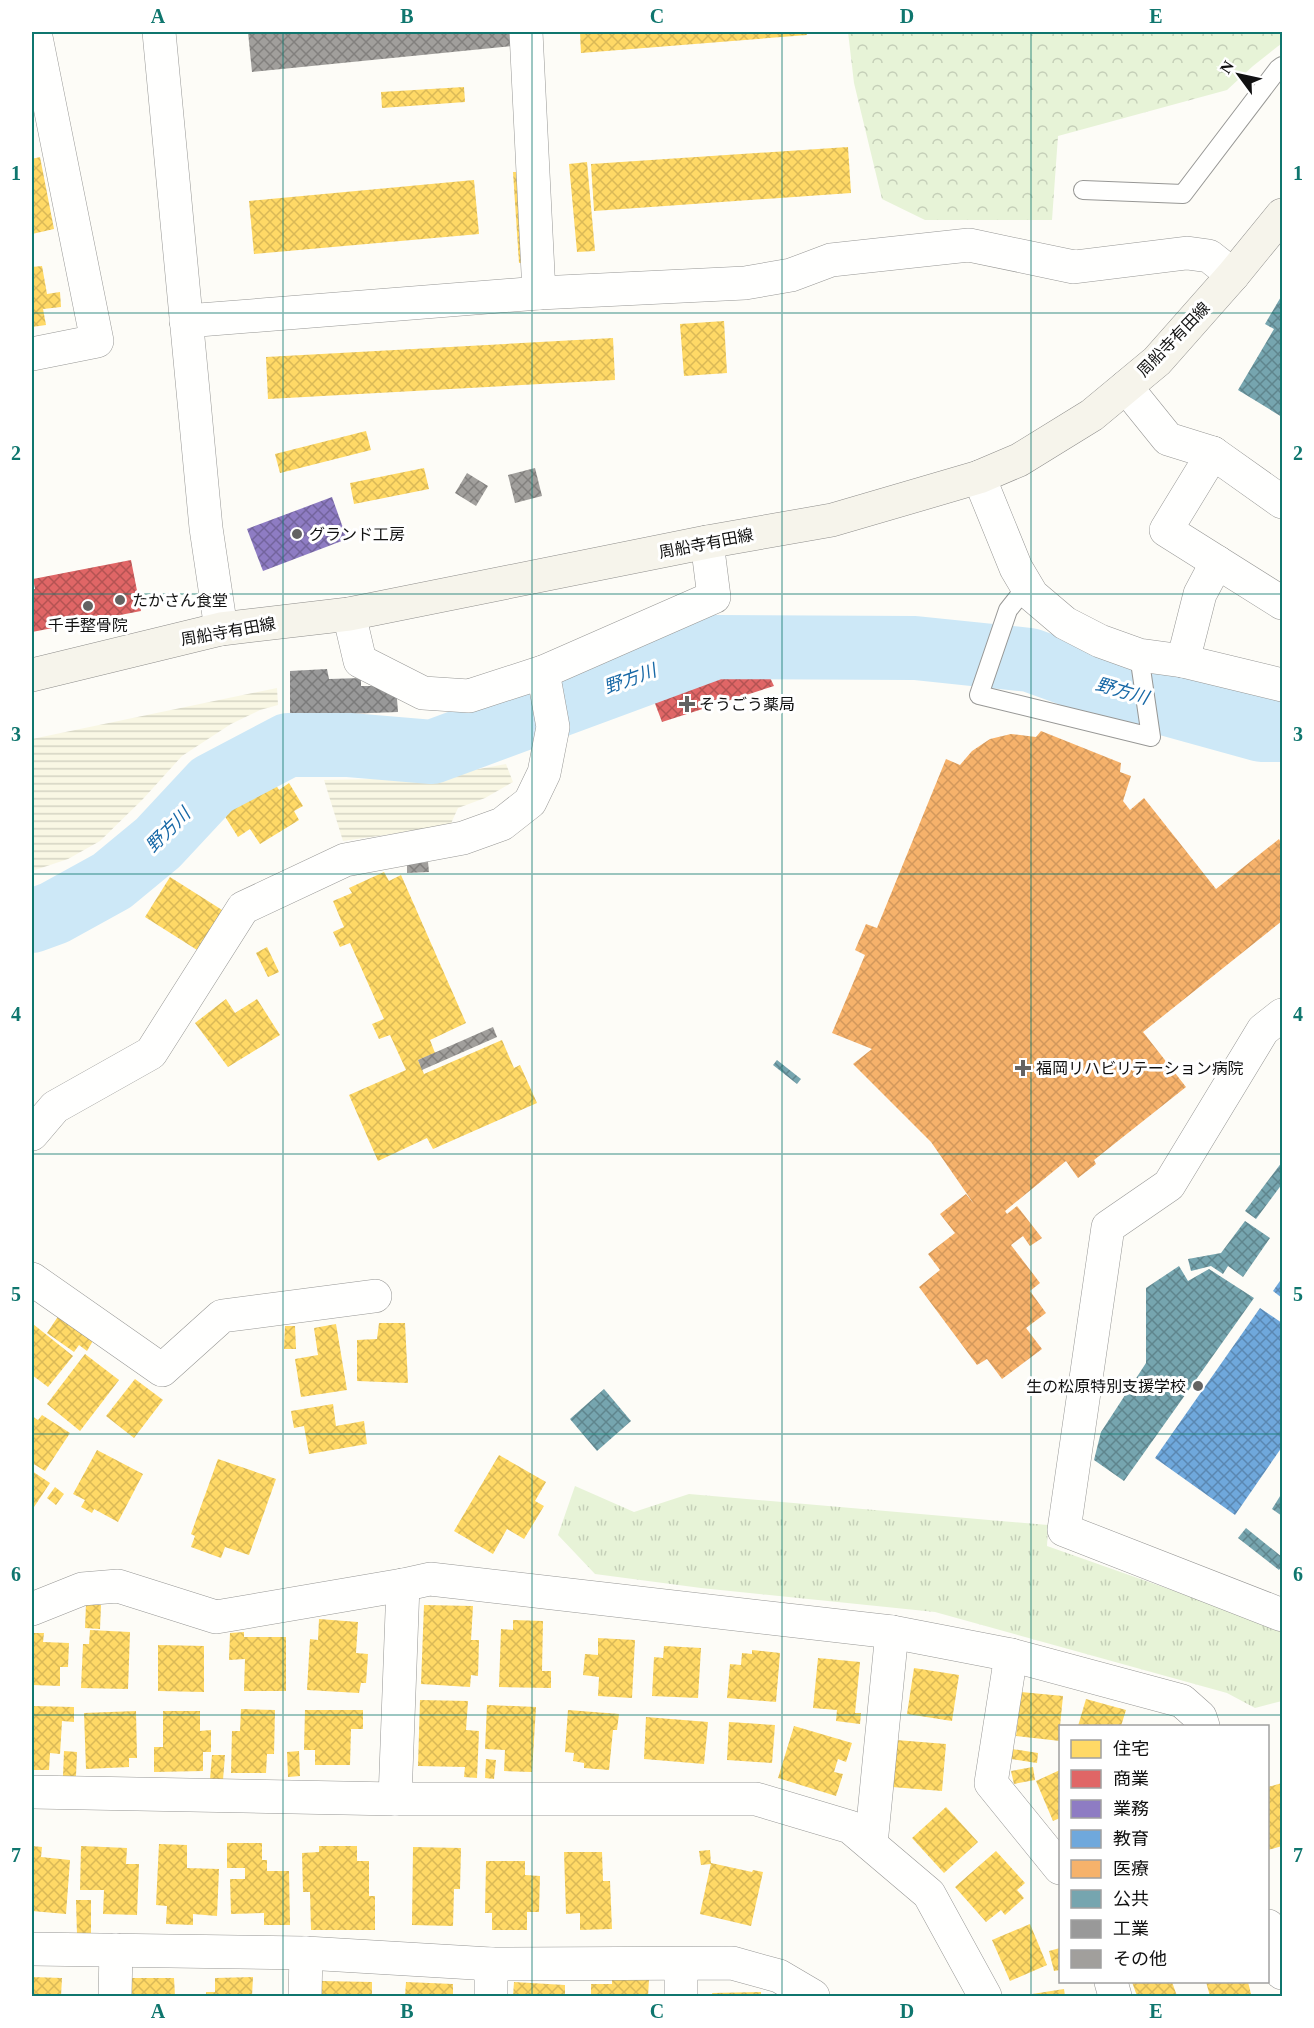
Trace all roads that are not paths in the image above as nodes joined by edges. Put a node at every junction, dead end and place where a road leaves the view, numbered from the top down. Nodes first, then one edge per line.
1 (35, 32) edge
2 (159, 32) edge
3 (526, 32) edge
4 (1282, 66) edge
5 (1083, 190) dead end
6 (1282, 214) edge
7 (1233, 275) junction
8 (539, 293) junction
9 (186, 321) junction
10 (32, 354) edge
11 (1126, 387) junction
12 (1213, 453) junction
13 (979, 477) junction
14 (1282, 502) edge
15 (707, 542) junction
16 (1217, 562) junction
17 (1017, 598) junction
18 (1282, 603) edge
19 (349, 614) junction
20 (221, 629) junction
21 (1139, 655) junction
22 (1183, 661) junction
23 (543, 672) junction
24 (32, 675) edge
25 (1282, 685) edge
26 (1282, 1016) edge
27 (32, 1134) edge
28 (32, 1279) edge
29 (375, 1296) dead end
30 (403, 1585) junction
31 (32, 1609) edge
32 (1282, 1615) edge
33 (892, 1632) junction
34 (1011, 1655) junction
35 (1203, 1725) edge
36 (32, 1792) edge
37 (395, 1799) junction
38 (871, 1844) junction
39 (1059, 1867) edge
40 (1269, 1929) edge
41 (32, 1949) edge
42 (116, 1950) junction
43 (306, 1953) junction
44 (491, 1964) junction
45 (681, 1964) junction
46 (1282, 1973) edge
47 (115, 1996) edge
48 (305, 1996) edge
49 (491, 1996) edge
50 (681, 1996) edge
51 (813, 1996) edge
52 (986, 1996) edge

1 - 10 street
2 - 9 street
3 - 8 street
4 - 5 lane
6 - 7 main road, 周船寺有田線
7 - 8 street
7 - 11 main road, 周船寺有田線
8 - 9 street
9 - 20 street
11 - 12 street
11 - 13 main road, 周船寺有田線
12 - 14 street
12 - 16 street
13 - 15 main road, 周船寺有田線
13 - 17 street
15 - 19 main road, 周船寺有田線
15 - 23 street
16 - 18 street
16 - 22 street
17 - 21 street
17 - 21 lane
19 - 20 main road, 周船寺有田線
19 - 23 street
20 - 24 main road, 周船寺有田線
21 - 22 street
22 - 25 street
23 - 27 street
26 - 32 street
28 - 29 street
30 - 31 street
30 - 33 street
30 - 37 street
33 - 34 street
33 - 38 street
34 - 35 street
34 - 39 street
36 - 37 street
37 - 38 street
38 - 52 street
40 - 46 street
41 - 42 street
42 - 43 street
42 - 47 street
43 - 44 street
43 - 48 street
44 - 45 street
44 - 49 street
45 - 50 street
45 - 51 street

